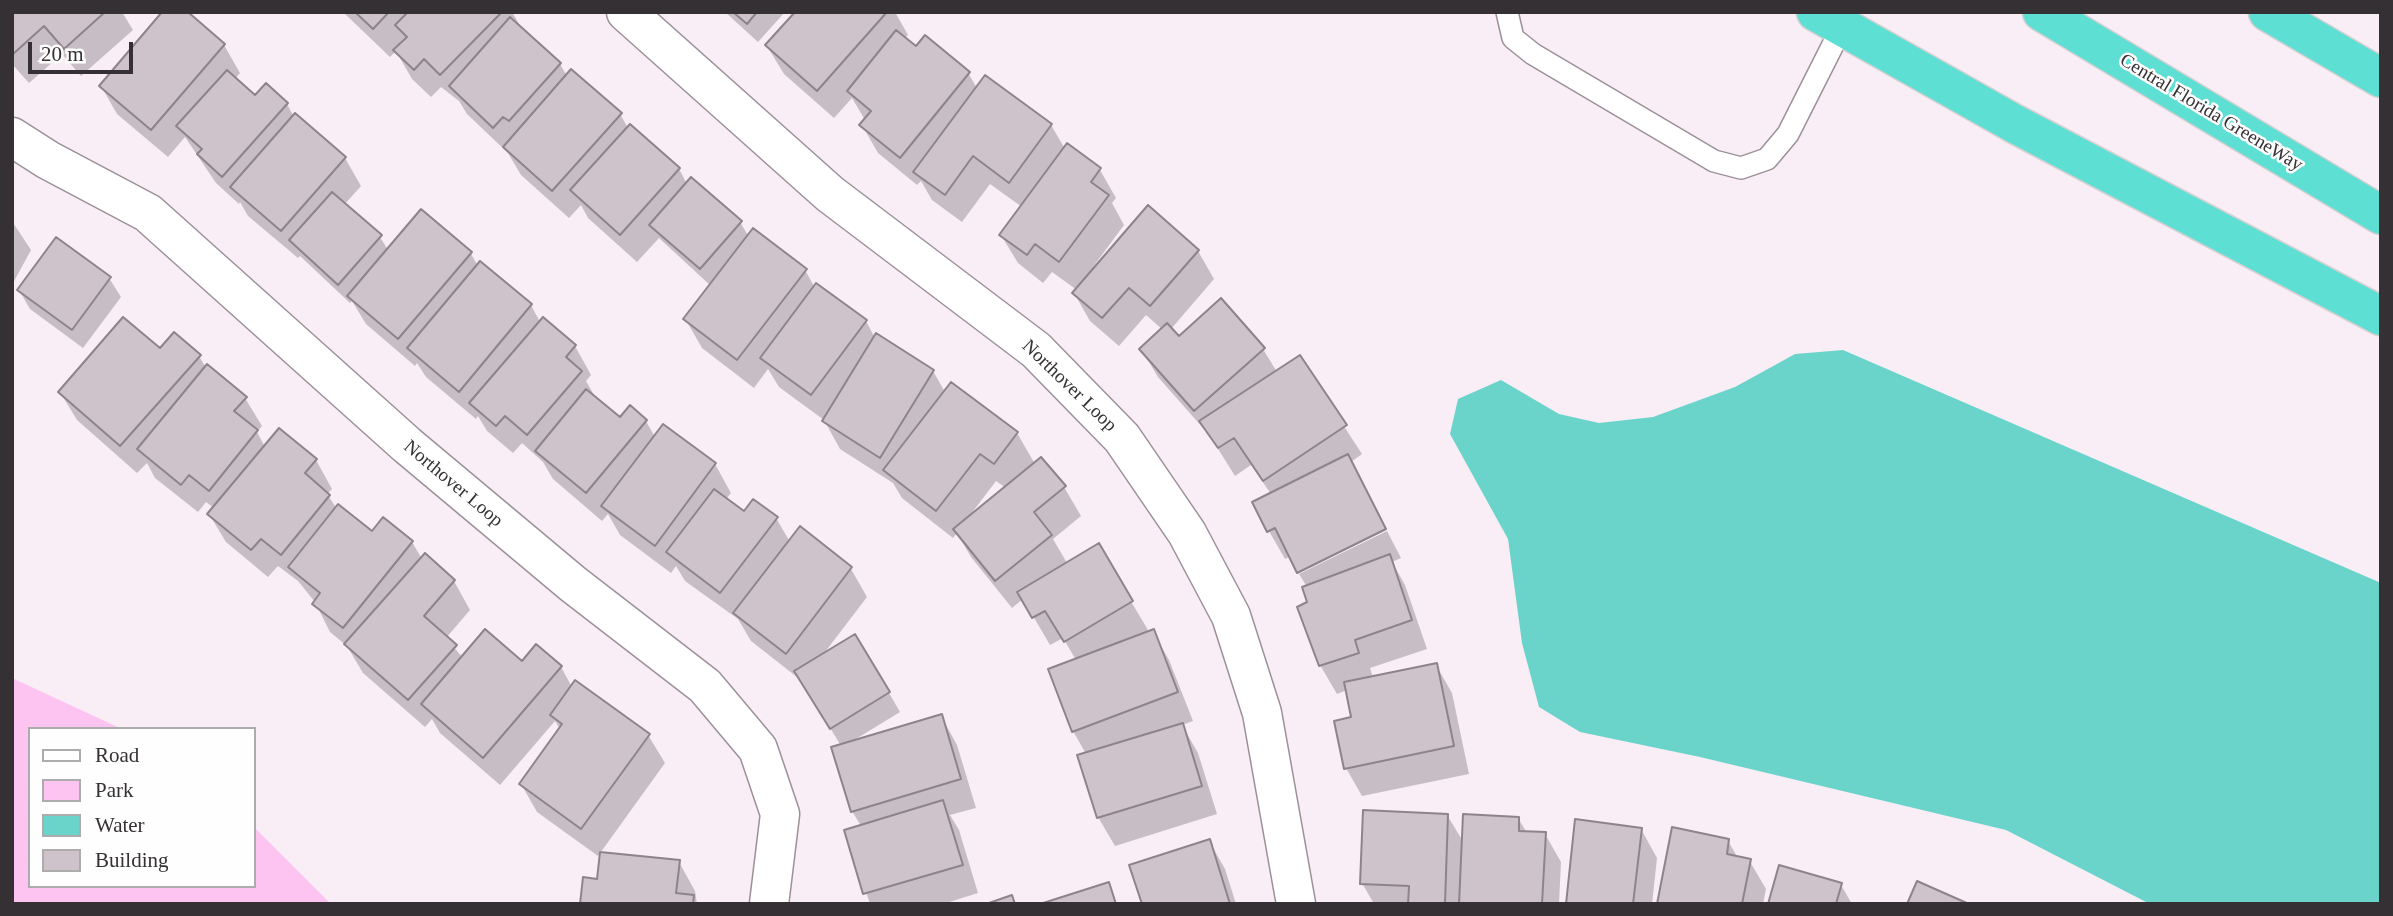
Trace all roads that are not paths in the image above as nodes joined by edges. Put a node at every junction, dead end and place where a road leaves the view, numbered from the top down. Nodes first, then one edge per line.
1 (626, 12) edge
2 (1507, 12) edge
3 (2042, 12) edge
4 (2268, 12) edge
5 (1829, 20) edge
6 (2381, 78) edge
7 (12, 137) edge
8 (2381, 215) edge
9 (2381, 316) edge
10 (769, 904) edge
11 (1296, 904) edge

1 - 11 street, Northover Loop
2 - 5 lane
3 - 8 highway, Central Florida GreeneWay
4 - 6 highway
5 - 9 highway
7 - 10 street, Northover Loop

